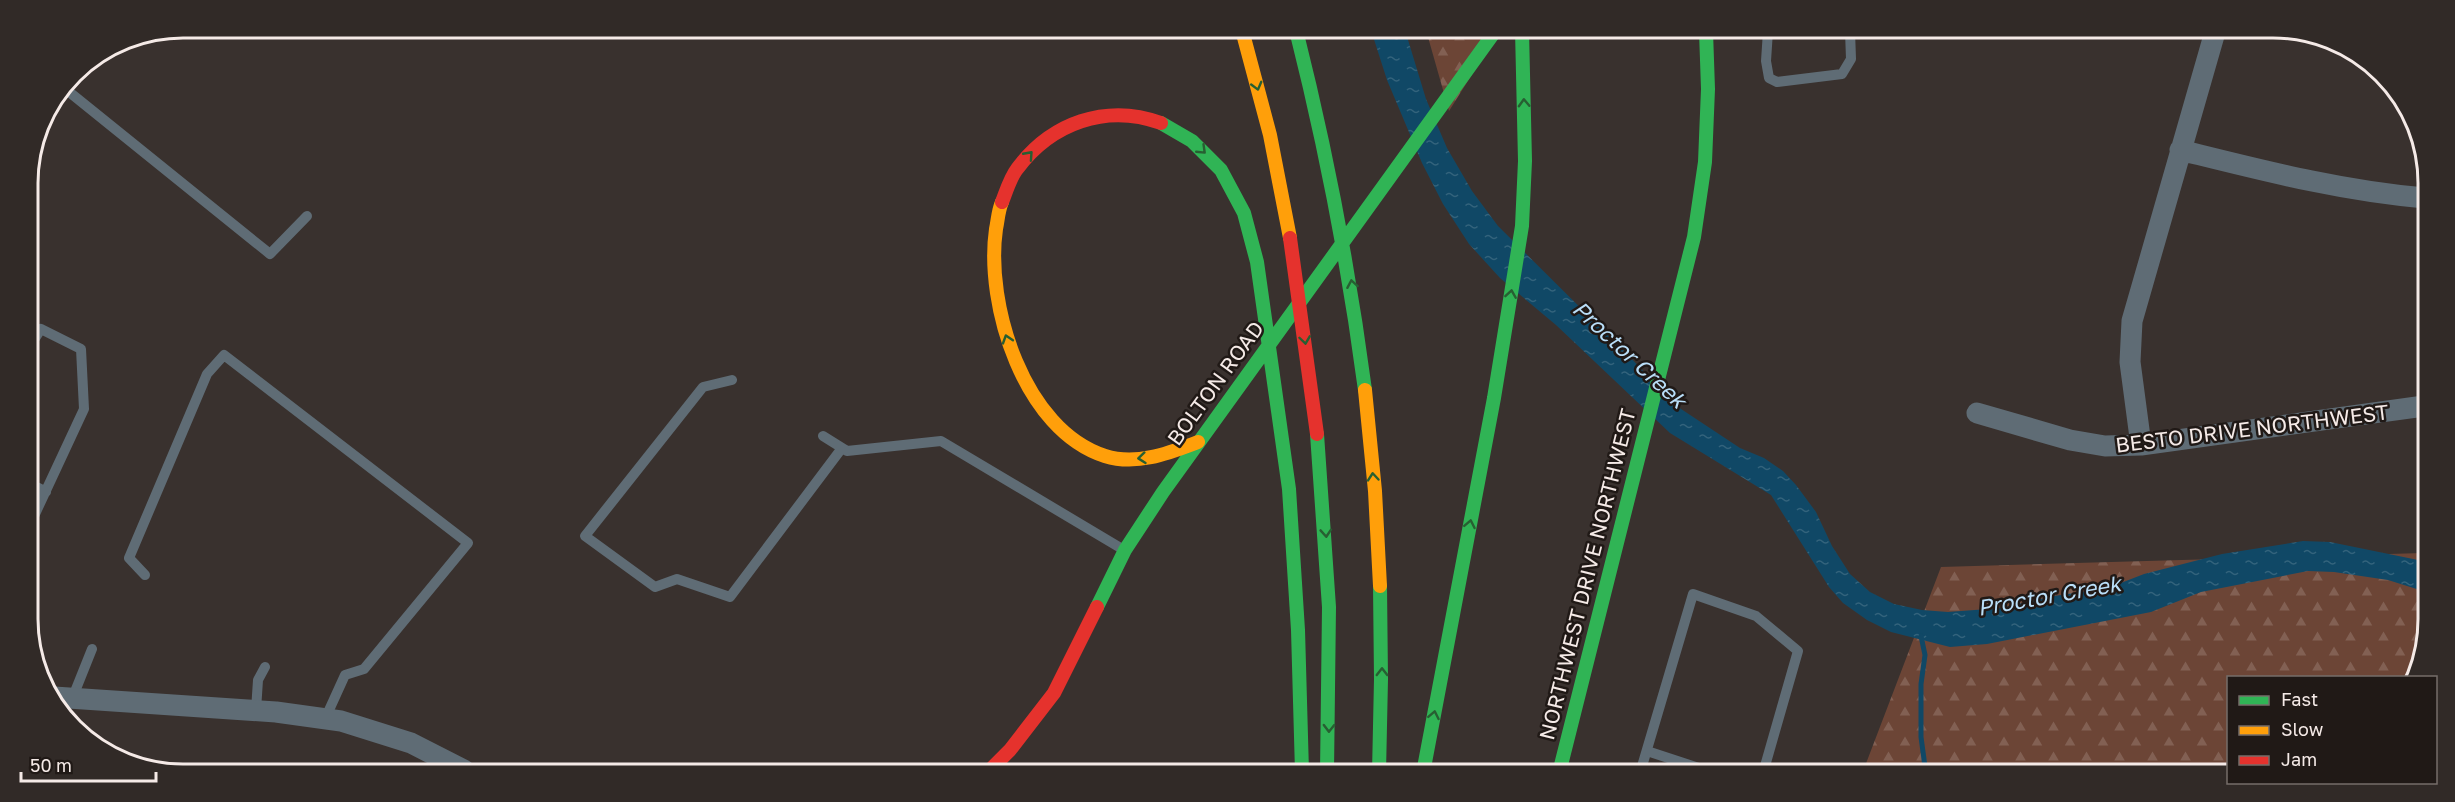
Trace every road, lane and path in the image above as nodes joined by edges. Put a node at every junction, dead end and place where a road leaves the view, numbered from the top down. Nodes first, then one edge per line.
1 (1244, 38) edge
2 (1298, 38) edge
3 (1490, 38) edge
4 (1522, 38) edge
5 (1706, 38) edge
6 (1768, 38) edge
7 (1850, 38) edge
8 (2213, 38) edge
9 (70, 92) edge
10 (2180, 150) junction
11 (2418, 197) edge
12 (307, 216) dead end
13 (38, 334) edge
14 (732, 380) dead end
15 (2418, 407) edge
16 (1977, 413) dead end
17 (823, 436) dead end
18 (1198, 442) junction
19 (2141, 445) junction
20 (842, 448) junction
21 (38, 488) edge
22 (46, 492) junction
23 (38, 508) edge
24 (1125, 550) junction
25 (145, 575) dead end
26 (92, 649) dead end
27 (265, 666) dead end
28 (63, 698) edge
29 (256, 710) junction
30 (325, 719) junction
31 (1647, 751) junction
32 (452, 764) edge
33 (996, 764) edge
34 (1302, 764) edge
35 (1327, 764) edge
36 (1380, 764) edge
37 (1425, 764) edge
38 (1561, 764) edge
39 (1643, 764) edge
40 (1687, 764) edge
41 (1766, 764) edge

1 -> 35 main road
36 -> 2 main road
3 - 18 main road, BOLTON ROAD
37 -> 4 main road
5 - 38 main road, NORTHWEST DRIVE NORTHWEST
6 - 7 lane
8 - 10 street
9 - 12 lane
10 - 11 street
10 - 19 street
13 - 22 lane
14 - 20 lane
15 - 19 street, BESTO DRIVE NORTHWEST
16 - 19 street, BESTO DRIVE NORTHWEST
17 - 20 lane
18 - 24 main road, BOLTON ROAD
18 -> 34 main road
20 - 24 lane
21 - 22 lane
22 - 23 lane
24 - 33 main road, BOLTON ROAD
25 - 30 lane
26 - 28 lane
27 - 29 lane
28 - 29 street
29 - 30 street
30 - 32 street
31 - 39 lane
31 - 40 lane
31 - 41 lane

